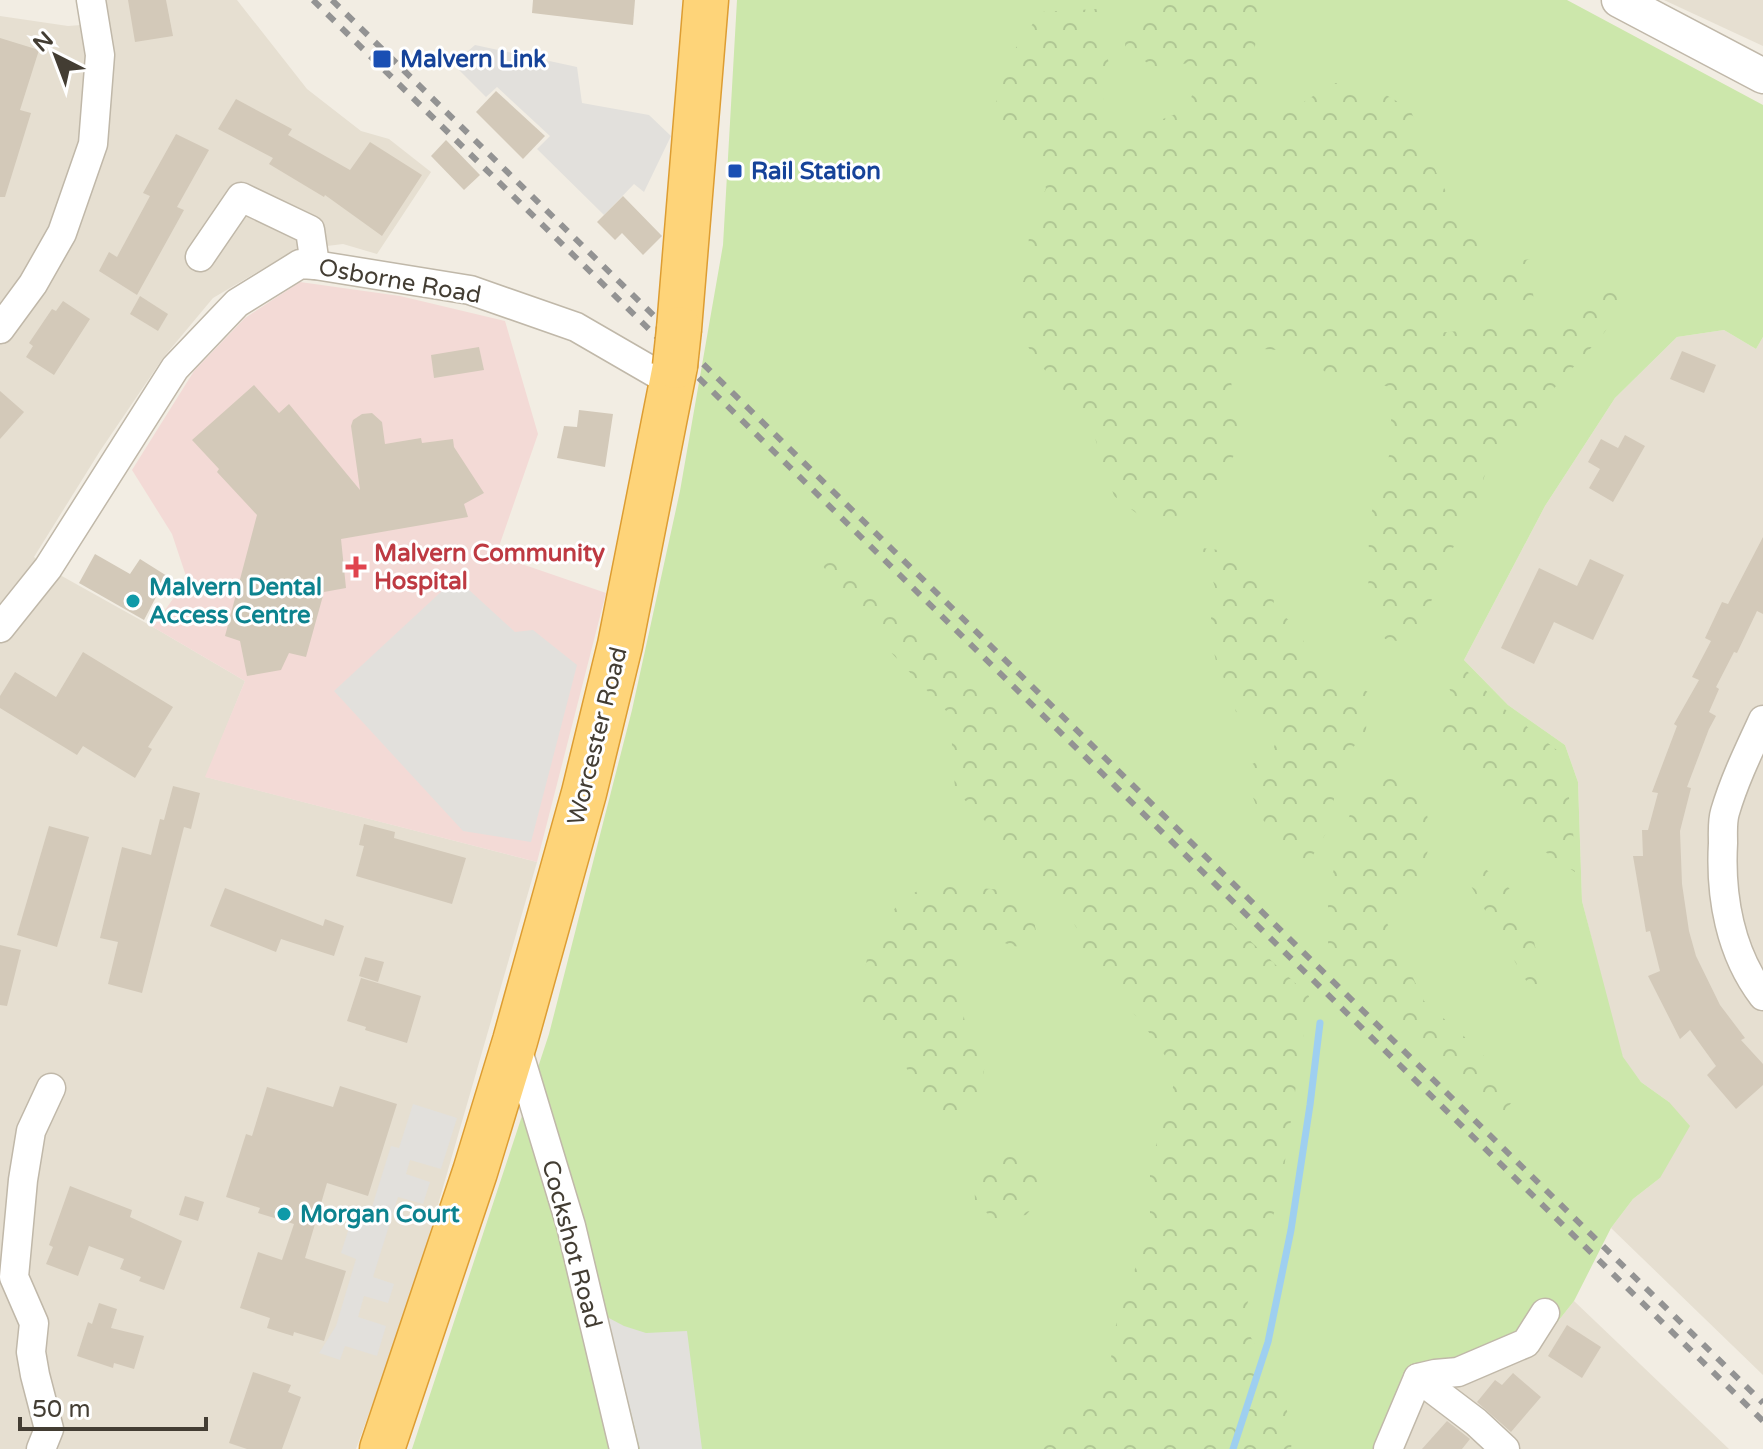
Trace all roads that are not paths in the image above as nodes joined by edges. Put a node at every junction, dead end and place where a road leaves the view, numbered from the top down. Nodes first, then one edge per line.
1 (91, 0) edge
2 (706, 0) edge
3 (1619, 0) edge
4 (1763, 76) edge
5 (200, 257) dead end
6 (315, 265) junction
7 (0, 329) edge
8 (675, 359) junction
9 (0, 628) edge
10 (1763, 720) edge
11 (1763, 996) edge
12 (515, 1041) junction
13 (51, 1088) dead end
14 (1545, 1313) dead end
15 (1418, 1378) junction
16 (41, 1449) edge
17 (382, 1449) edge
18 (624, 1449) edge
19 (1388, 1449) edge
20 (1505, 1449) edge

1 - 7 street
2 - 8 highway, Worcester Road
3 - 4 street
5 - 6 street
6 - 8 street, Osborne Road
6 - 9 street, Osborne Road
8 - 12 highway, Worcester Road
10 - 11 street
12 - 17 highway, Worcester Road
12 - 18 street, Cockshot Road
13 - 16 street
14 - 15 street
15 - 19 street
15 - 20 street

